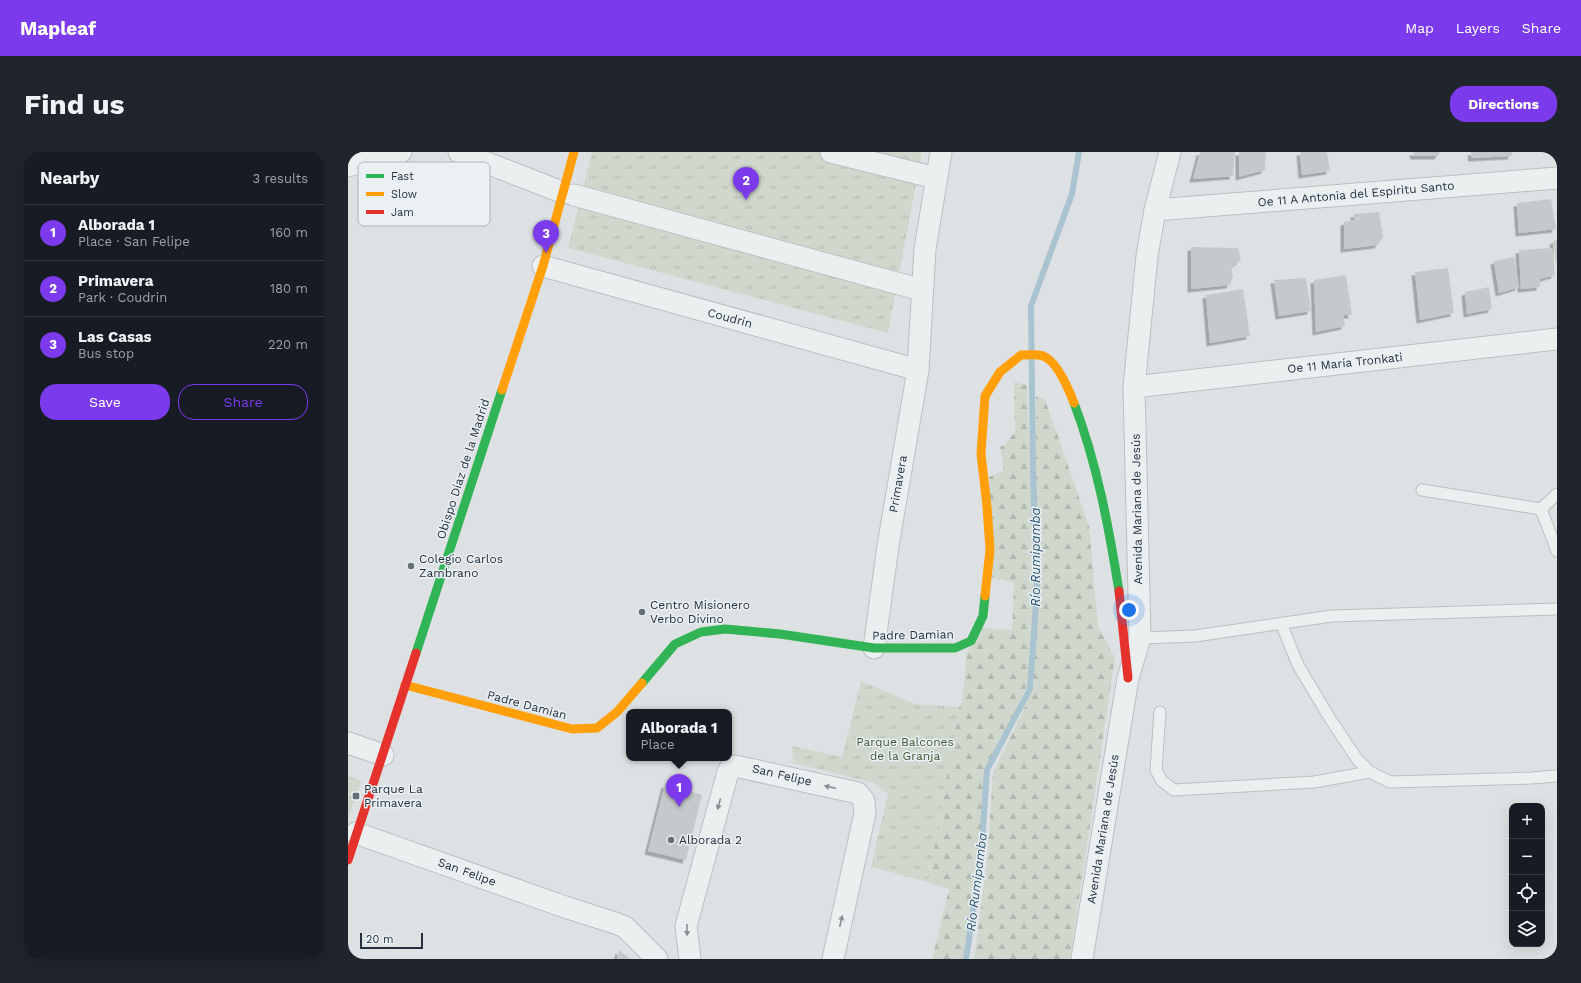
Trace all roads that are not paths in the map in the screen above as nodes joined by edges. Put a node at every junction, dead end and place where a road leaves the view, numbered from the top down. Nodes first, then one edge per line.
1 (401, 152) edge
2 (460, 152) edge
3 (574, 152) edge
4 (831, 152) edge
5 (941, 152) edge
6 (1170, 152) edge
7 (363, 162) edge
8 (486, 162) edge
9 (358, 163) edge
10 (490, 164) edge
11 (348, 166) edge
12 (936, 178) junction
13 (1557, 178) edge
14 (569, 194) junction
15 (1155, 210) junction
16 (543, 266) junction
17 (922, 290) junction
18 (1557, 338) edge
19 (918, 370) junction
20 (1134, 387) junction
21 (1422, 490) dead end
22 (1557, 494) edge
23 (1541, 509) junction
24 (1557, 551) edge
25 (1557, 609) edge
26 (1281, 623) junction
27 (1140, 638) junction
28 (874, 648) junction
29 (1128, 678) junction
30 (405, 685) junction
31 (1160, 712) dead end
32 (348, 743) edge
33 (383, 755) junction
34 (1370, 772) junction
35 (1557, 776) edge
36 (356, 833) junction
37 (348, 860) edge
38 (658, 959) edge
39 (690, 959) edge
40 (833, 959) edge
41 (1082, 959) edge

1 - 7 street
2 - 8 street
3 - 14 street, Obispo Díaz de la Madrid
4 - 12 street
5 - 12 street, Primavera
6 - 15 street, Avenida Mariana de Jesús
9 - 11 street
10 - 14 street
12 - 17 street, Primavera
13 - 15 street, Oe 11 A Antonia del Espíritu Santo
14 - 16 street, Obispo Díaz de la Madrid
14 - 17 street
15 - 20 street, Avenida Mariana de Jesús
16 - 19 street, Coudrin
16 - 30 street, Obispo Díaz de la Madrid
17 - 19 street, Primavera
18 - 20 street, Oe 11 María Tronkati
19 - 28 street, Primavera
20 - 27 street, Avenida Mariana de Jesús
21 - 23 lane
22 - 23 lane
23 - 24 lane
25 - 26 lane
26 - 27 lane
26 - 34 lane
27 - 29 street, Avenida Mariana de Jesús
28 - 29 street, Padre Damian
28 - 30 street, Padre Damian
29 - 41 street, Avenida Mariana de Jesús
30 - 33 street, Obispo Díaz de la Madrid
31 - 34 lane
32 - 33 street
33 - 36 street, Obispo Díaz de la Madrid
34 - 35 lane
36 - 37 street, Obispo Díaz de la Madrid
36 - 38 street, San Felipe
40 -> 39 street, San Felipe

